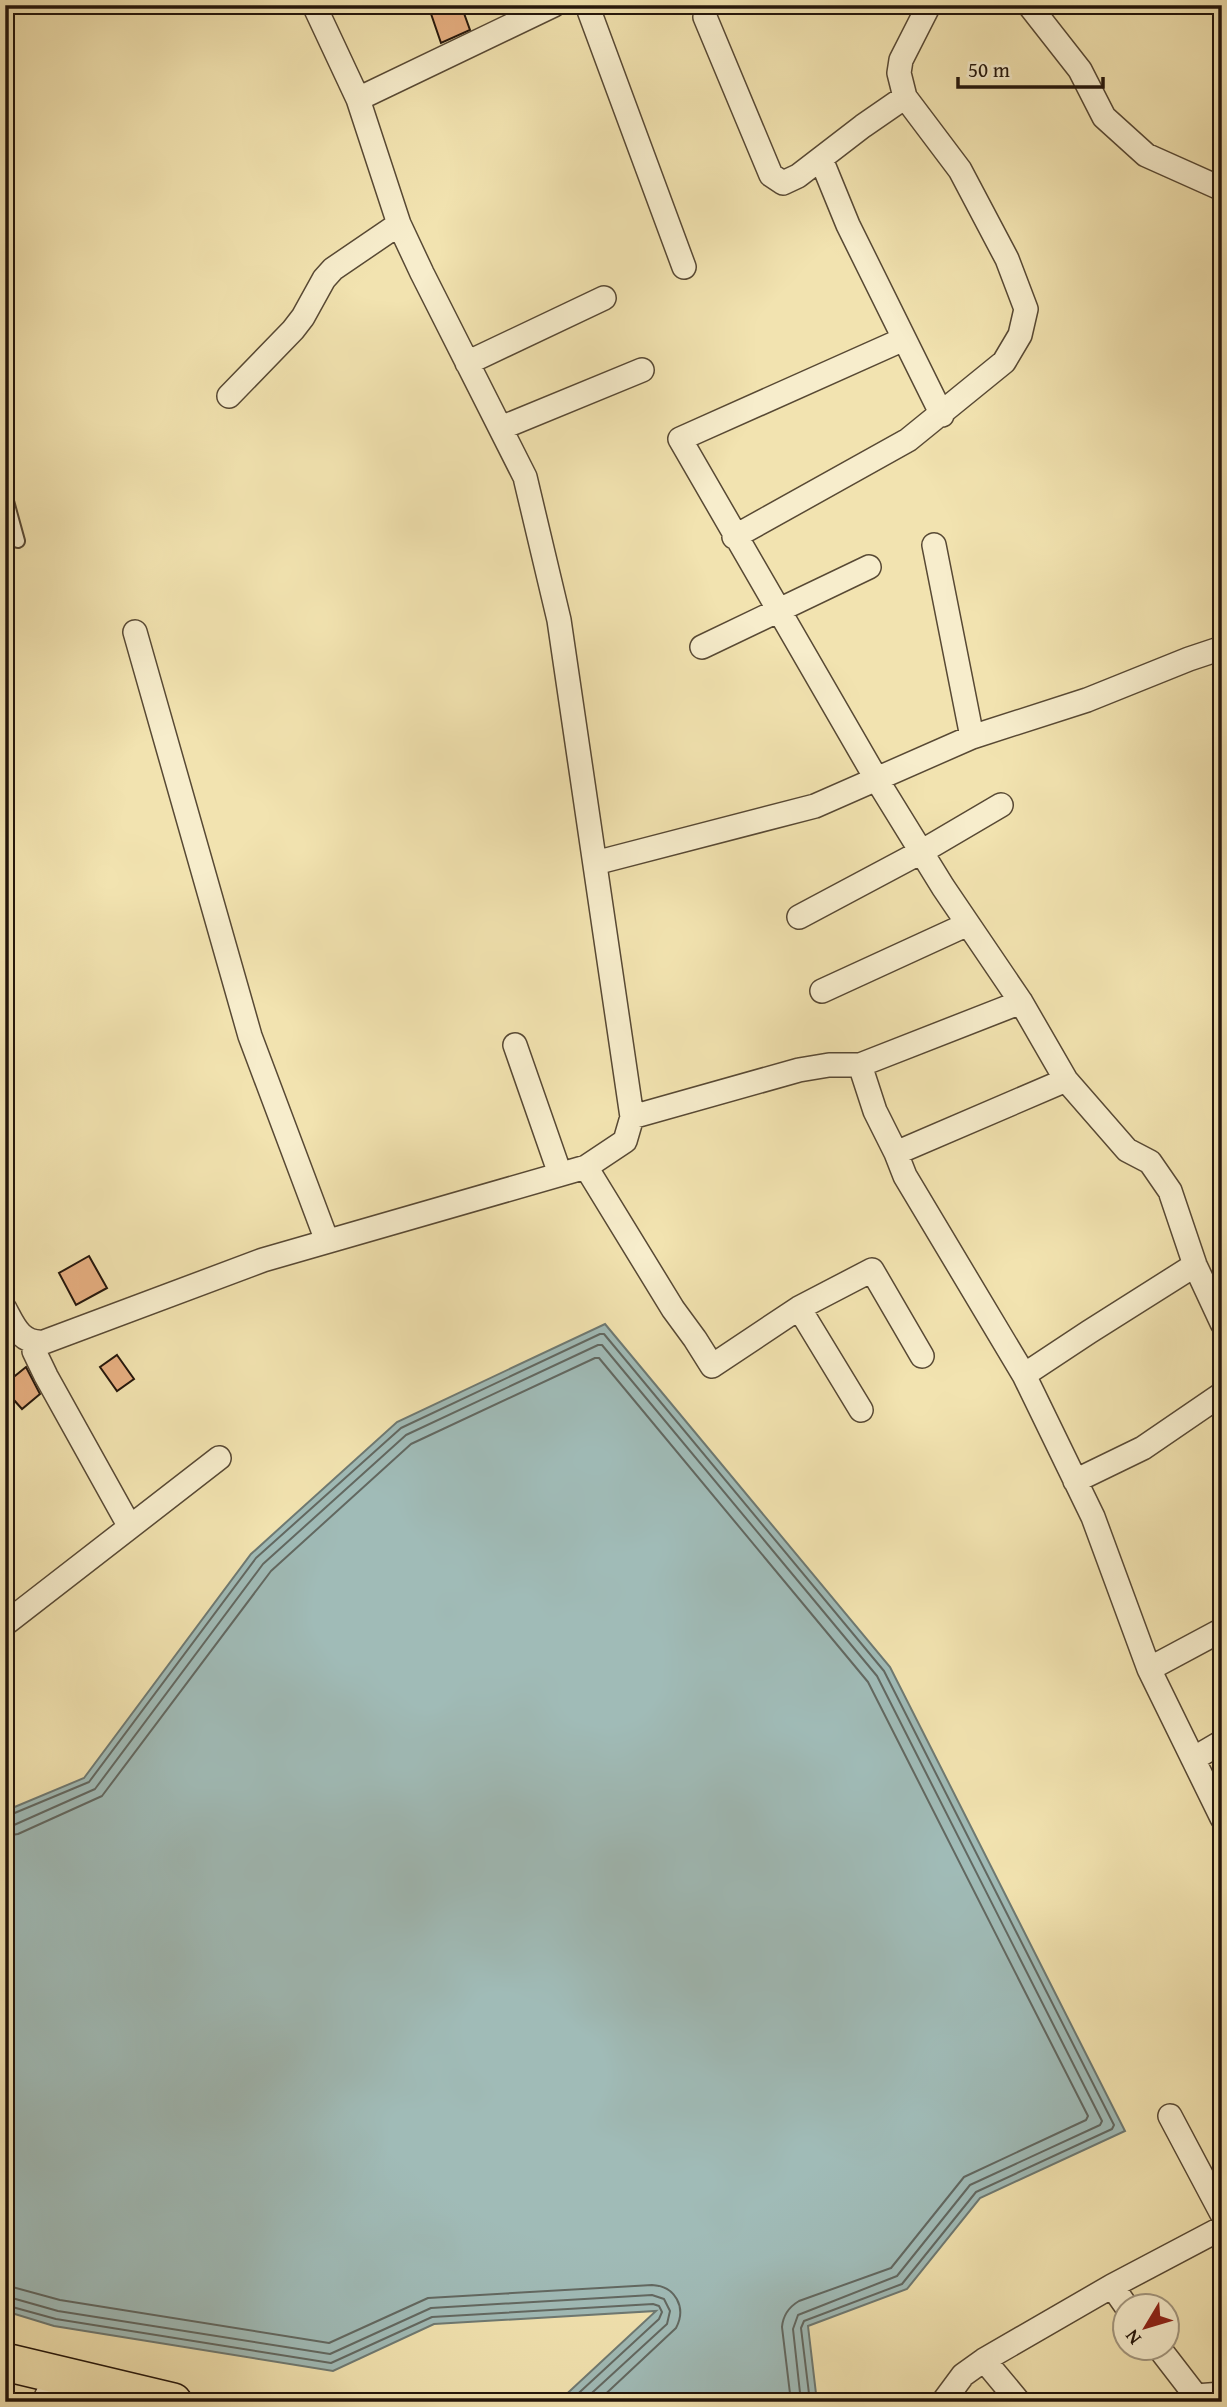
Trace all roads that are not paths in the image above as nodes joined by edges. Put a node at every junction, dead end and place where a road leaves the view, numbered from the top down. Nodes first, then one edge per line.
1 (314, 5) edge
2 (554, 5) edge
3 (587, 5) edge
4 (929, 5) edge
5 (1028, 5) edge
6 (705, 16) dead end
7 (905, 97) junction
8 (358, 99) junction
9 (821, 159) junction
10 (1222, 189) edge
11 (399, 224) junction
12 (684, 267) dead end
13 (604, 298) dead end
14 (904, 339) junction
15 (467, 363) junction
16 (642, 370) dead end
17 (229, 396) dead end
18 (942, 415) junction
19 (501, 428) junction
20 (5, 494) edge
21 (734, 537) junction
22 (18, 541) dead end
23 (934, 545) dead end
24 (869, 567) dead end
25 (779, 608) junction
26 (135, 632) dead end
27 (702, 647) dead end
28 (1222, 648) edge
29 (972, 737) junction
30 (877, 780) junction
31 (1001, 805) dead end
32 (921, 852) junction
33 (595, 863) junction
34 (799, 917) dead end
35 (968, 924) junction
36 (822, 991) dead end
37 (1021, 1002) junction
38 (515, 1045) dead end
39 (860, 1065) junction
40 (1066, 1080) junction
41 (632, 1117) junction
42 (896, 1153) junction
43 (586, 1167) junction
44 (560, 1174) junction
45 (327, 1241) junction
46 (1195, 1265) junction
47 (799, 1308) junction
48 (5, 1309) edge
49 (1222, 1323) edge
50 (34, 1343) junction
51 (922, 1356) dead end
52 (1024, 1375) junction
53 (1222, 1394) edge
54 (861, 1410) dead end
55 (219, 1458) dead end
56 (1075, 1481) junction
57 (130, 1527) junction
58 (5, 1624) edge
59 (1222, 1630) edge
60 (1149, 1669) junction
61 (1222, 1742) edge
62 (1193, 1759) junction
63 (1222, 1818) edge
64 (1170, 2116) dead end
65 (1222, 2214) edge
66 (1222, 2228) edge
67 (1112, 2286) junction
68 (1116, 2292) edge
69 (984, 2360) junction
70 (5, 2361) edge
71 (1169, 2362) edge
72 (5, 2383) edge
73 (1222, 2394) edge
74 (54, 2399) edge
75 (173, 2402) edge
76 (943, 2402) edge
77 (1019, 2402) edge

1 - 8 street
2 - 8 street
3 - 12 street
4 - 7 street
5 - 10 street
6 - 9 street
7 - 9 street
7 - 18 street
8 - 11 street
9 - 14 street
11 - 15 street
11 - 17 street
13 - 15 street
14 - 18 street
14 - 21 street
15 - 19 street
16 - 19 street
18 - 21 street
19 - 33 street
20 - 22 lane
21 - 25 street
23 - 29 street
24 - 25 street
25 - 27 street
25 - 30 street
26 - 45 street
28 - 29 street
29 - 30 street
30 - 32 street
30 - 33 street
31 - 32 street
32 - 34 street
32 - 35 street
33 - 41 street
35 - 36 street
35 - 37 street
37 - 39 street
37 - 40 street
38 - 44 street
39 - 41 street
39 - 42 street
40 - 42 street
40 - 46 street
41 - 43 street
42 - 52 street
43 - 44 street
43 - 47 street
44 - 45 street
45 - 50 street
46 - 49 street
46 - 52 street
47 - 51 street
47 - 54 street
48 - 50 street
50 - 57 street
52 - 56 street
53 - 56 street
55 - 57 street
56 - 60 street
57 - 58 street
59 - 60 street
60 - 62 street
61 - 62 street
62 - 63 street
64 - 65 street
66 - 67 street
67 - 68 street
67 - 69 street
69 - 76 street
69 - 77 street
70 - 75 main road
71 - 73 street
72 - 74 main road

